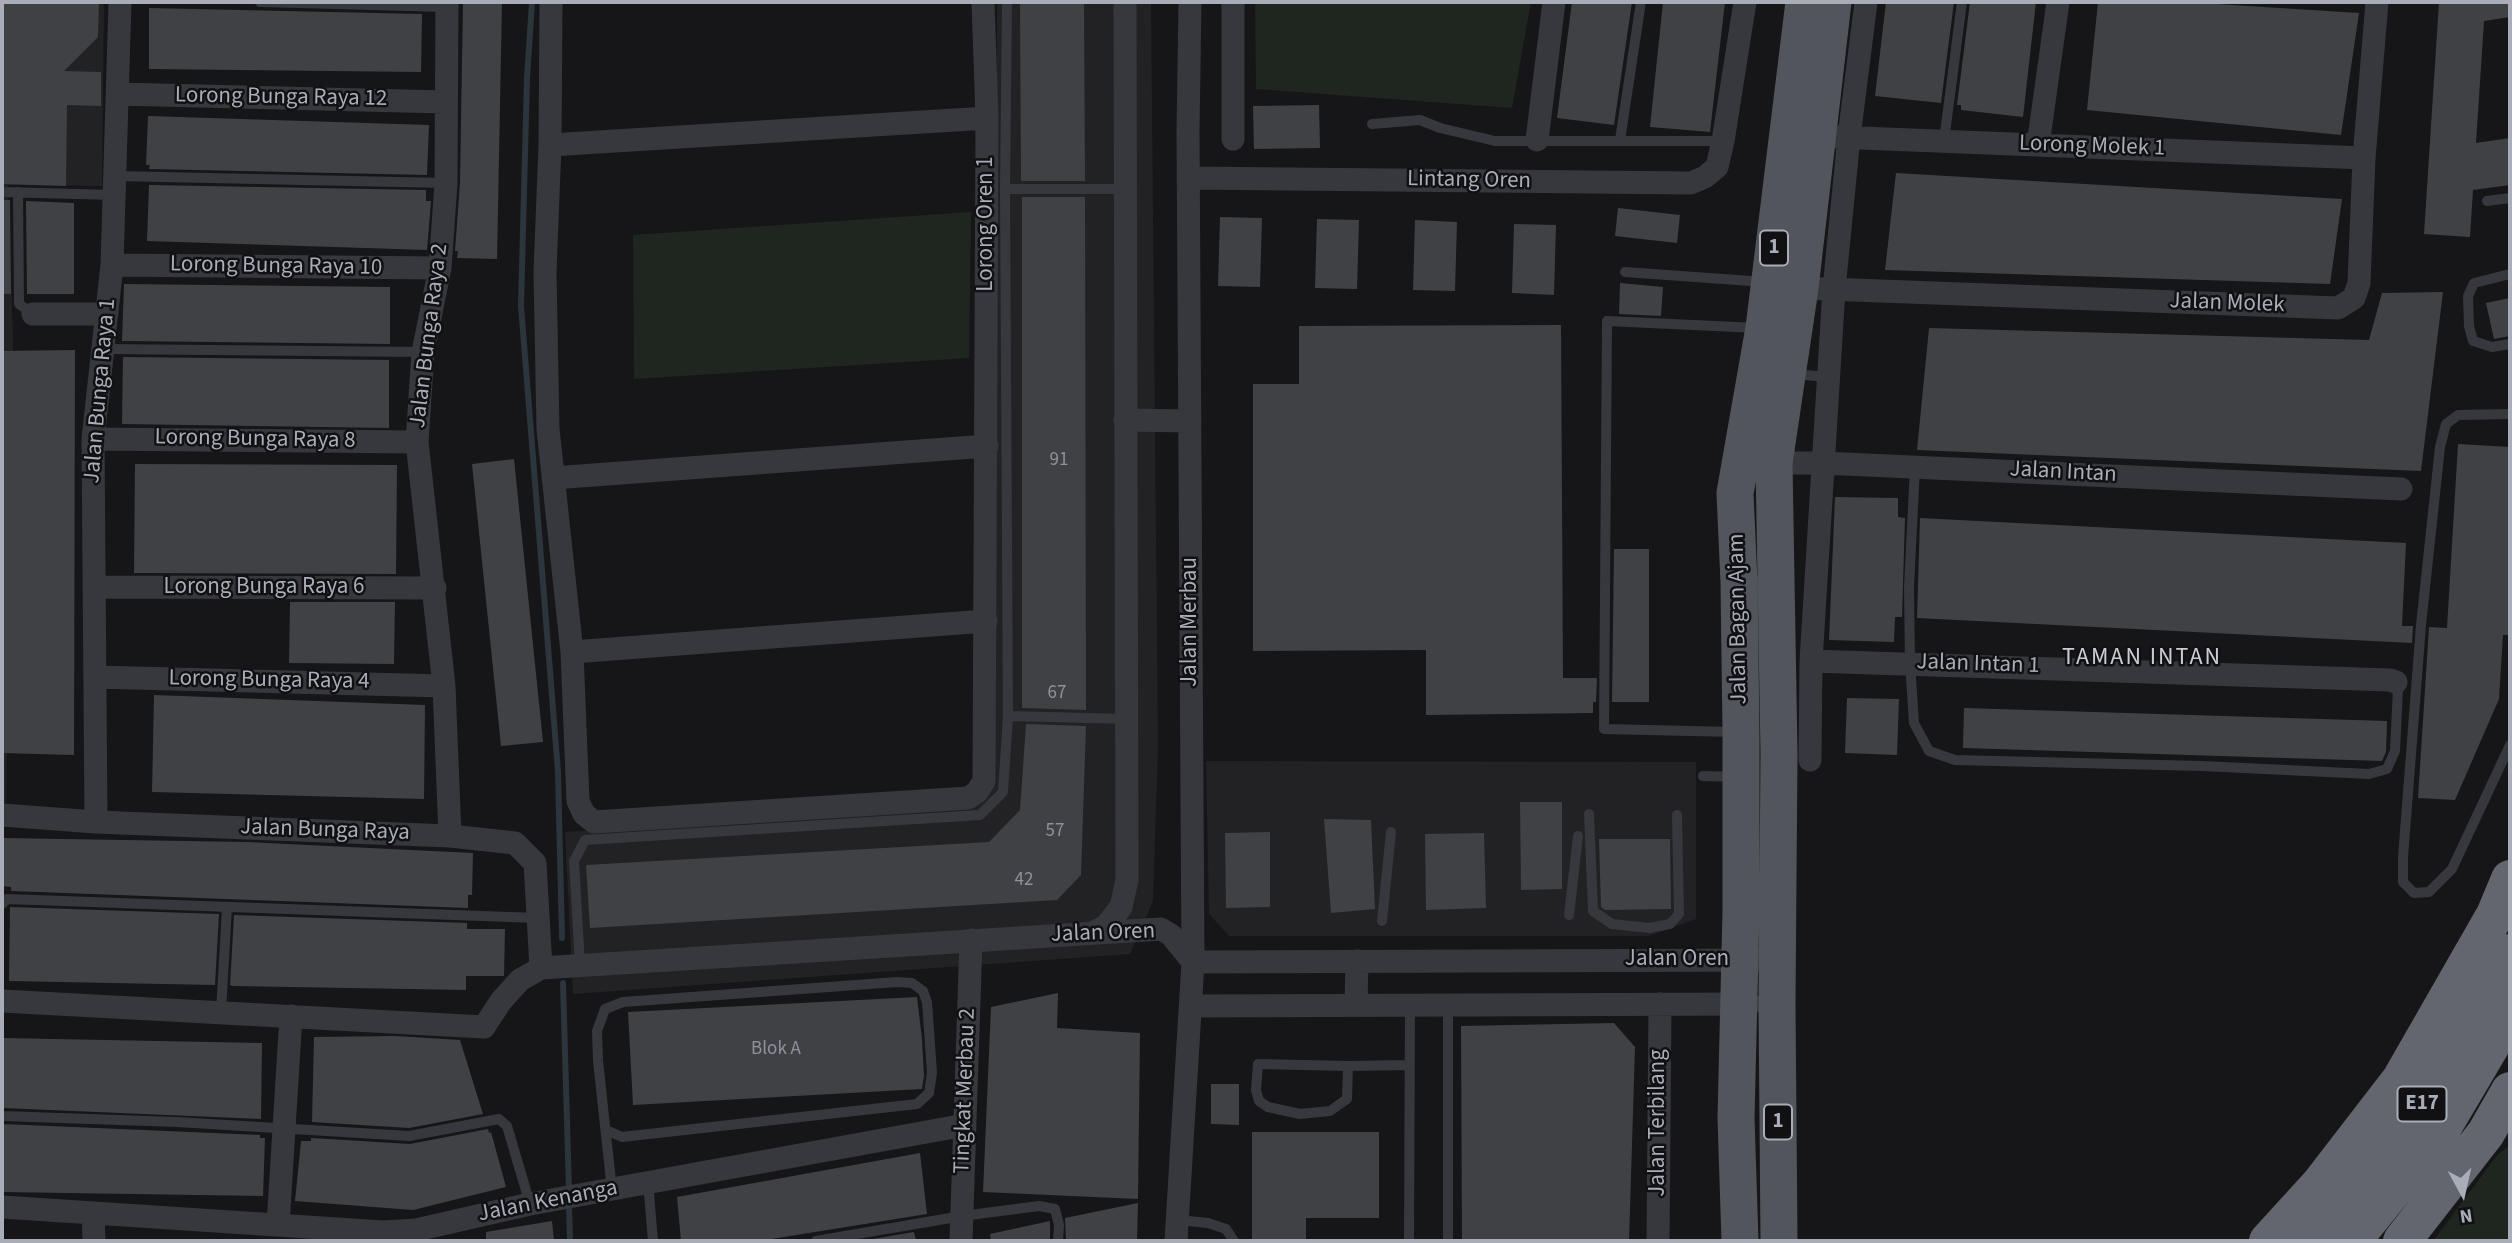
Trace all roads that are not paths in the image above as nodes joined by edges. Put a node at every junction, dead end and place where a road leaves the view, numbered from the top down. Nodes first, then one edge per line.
1 (120, 2) edge
2 (260, 2) edge
3 (551, 2) edge
4 (983, 2) edge
5 (1007, 2) edge
6 (1125, 2) edge
7 (1191, 2) edge
8 (1233, 2) edge
9 (1554, 2) edge
10 (1641, 2) edge
11 (1745, 2) edge
12 (1804, 2) edge
13 (1833, 2) edge
14 (1866, 2) edge
15 (1962, 2) edge
16 (2058, 2) edge
17 (2377, 2) edge
18 (447, 5) edge
19 (113, 94) junction
20 (445, 102) junction
21 (987, 118) junction
22 (1373, 124) dead end
23 (1834, 136) junction
24 (1233, 139) dead end
25 (1537, 140) junction
26 (1620, 140) junction
27 (1723, 141) junction
28 (1944, 141) junction
29 (550, 145) junction
30 (2038, 145) junction
31 (2364, 158) junction
32 (1189, 178) junction
33 (446, 183) junction
34 (115, 185) junction
35 (1005, 189) junction
36 (1124, 190) junction
37 (2, 192) edge
38 (18, 192) junction
39 (2510, 198) edge
40 (2487, 201) dead end
41 (112, 265) junction
42 (440, 268) junction
43 (1625, 272) dead end
44 (2510, 274) edge
45 (1801, 287) junction
46 (33, 314) joint
47 (107, 314) junction
48 (1764, 328) junction
49 (2510, 344) edge
50 (103, 349) junction
51 (424, 352) junction
52 (1789, 373) junction
53 (1828, 377) junction
54 (2510, 414) edge
55 (1125, 420) junction
56 (1190, 421) junction
57 (93, 439) junction
58 (417, 442) junction
59 (987, 446) junction
60 (1822, 463) junction
61 (1774, 464) junction
62 (1915, 467) junction
63 (553, 478) junction
64 (2401, 489) dead end
65 (1735, 493) junction
66 (94, 587) junction
67 (435, 588) junction
68 (986, 621) junction
69 (572, 652) junction
70 (1811, 661) junction
71 (1910, 663) junction
72 (95, 677) junction
73 (2396, 682) joint
74 (444, 686) junction
75 (1008, 716) junction
76 (1127, 719) junction
77 (1741, 732) junction
78 (2510, 745) edge
79 (1810, 760) dead end
80 (1703, 776) dead end
81 (1740, 777) junction
82 (1589, 814) dead end
83 (2, 815) edge
84 (1677, 815) dead end
85 (96, 822) junction
86 (1391, 832) dead end
87 (450, 836) junction
88 (1578, 836) dead end
89 (2510, 879) edge
90 (2, 904) edge
91 (227, 907) junction
92 (1569, 915) dead end
93 (538, 918) junction
94 (1382, 921) dead end
95 (1094, 932) junction
96 (971, 940) junction
97 (2510, 953) edge
98 (1739, 960) junction
99 (1778, 960) junction
100 (1194, 961) junction
101 (1357, 961) junction
102 (580, 965) junction
103 (541, 968) junction
104 (2, 1001) edge
105 (1448, 1004) junction
106 (1660, 1004) junction
107 (1738, 1004) junction
108 (1777, 1004) junction
109 (1356, 1005) junction
110 (1410, 1005) junction
111 (1191, 1006) junction
112 (221, 1012) junction
113 (2510, 1013) edge
114 (291, 1016) junction
115 (1408, 1065) junction
116 (1348, 1066) junction
117 (2510, 1091) edge
118 (2, 1116) edge
119 (965, 1125) junction
120 (2498, 1126) edge
121 (284, 1129) junction
122 (606, 1130) junction
123 (648, 1182) junction
124 (612, 1190) junction
125 (530, 1204) junction
126 (2, 1207) edge
127 (93, 1213) junction
128 (962, 1216) junction
129 (278, 1225) junction
130 (1177, 1231) edge
131 (94, 1241) edge
132 (653, 1241) edge
133 (816, 1241) edge
134 (961, 1241) edge
135 (1058, 1241) edge
136 (1234, 1241) edge
137 (1409, 1241) edge
138 (1448, 1241) edge
139 (1658, 1241) edge
140 (1740, 1241) edge
141 (1779, 1241) edge
142 (2268, 1241) edge
143 (2314, 1241) edge
144 (2352, 1241) edge
145 (2402, 1241) edge

1 - 19 street, Jalan Bunga Raya 1
2 - 18 lane
3 - 29 street
4 - 21 street, Lorong Oren 1
5 - 35 lane
6 - 36 street
7 - 32 street, Jalan Merbau
8 - 24 street
9 - 25 street
10 - 26 lane
11 - 27 street, Lintang Oren
12 - 45 main road, Jalan Bagan Ajam / 1
13 - 23 main road, Jalan Bagan Ajam / 1
14 - 23 street
15 - 28 lane
16 - 30 street
17 - 31 street, Jalan Molek
18 - 20 street, Jalan Bunga Raya 2
19 - 20 street, Lorong Bunga Raya 12
19 - 34 street, Jalan Bunga Raya 1
20 - 33 street, Jalan Bunga Raya 2
21 - 29 street
21 - 59 street, Lorong Oren 1
22 - 25 lane
23 - 28 street, Lorong Molek 1
23 - 45 main road, Jalan Bagan Ajam / 1
25 - 26 lane
26 - 27 lane
27 - 32 street, Lintang Oren
28 - 30 street, Lorong Molek 1
29 - 63 street
30 - 31 street, Lorong Molek 1
31 - 45 street, Jalan Molek
32 - 56 street, Jalan Merbau
33 - 34 lane
33 - 42 street, Jalan Bunga Raya 2
34 - 38 lane
34 - 41 street, Jalan Bunga Raya 1
35 - 36 lane
35 - 75 lane
36 - 55 street
37 - 38 lane
38 - 46 lane
39 - 40 lane
41 - 42 street, Lorong Bunga Raya 10
41 - 47 street, Jalan Bunga Raya 1
42 - 51 street, Jalan Bunga Raya 2
43 - 45 lane
44 - 49 lane
45 - 48 main road, Jalan Bagan Ajam / 1
45 - 52 main road, Jalan Bagan Ajam / 1
45 - 53 street
46 - 47 street
47 - 50 street, Jalan Bunga Raya 1
48 - 65 main road, Jalan Bagan Ajam / 1
48 - 77 lane
50 - 51 lane
50 - 57 street, Jalan Bunga Raya 1
51 - 58 street, Jalan Bunga Raya 2
52 - 53 lane
52 - 61 main road, Jalan Bagan Ajam / 1
53 - 60 street
54 - 78 lane
55 - 56 street
55 - 76 street
56 - 100 street, Jalan Merbau
57 - 58 street, Lorong Bunga Raya 8
57 - 66 street, Jalan Bunga Raya 1
58 - 67 street, Jalan Bunga Raya 2
59 - 63 street
59 - 68 street, Lorong Oren 1
60 - 61 street, Jalan Intan
60 - 62 street, Jalan Intan
60 - 70 street
61 - 65 street
61 - 99 main road, Jalan Bagan Ajam / 1
62 - 64 street, Jalan Intan
62 - 71 lane
63 - 69 street
65 - 77 main road, Jalan Bagan Ajam / 1
66 - 67 street, Lorong Bunga Raya 6
66 - 72 street, Jalan Bunga Raya 1
67 - 74 street, Jalan Bunga Raya 2
68 - 69 street
68 - 69 street, Lorong Oren 1
70 - 71 street, Jalan Intan 1
70 - 79 street
71 - 73 street, Jalan Intan 1
71 - 73 lane
72 - 74 street, Lorong Bunga Raya 4
72 - 85 street, Jalan Bunga Raya 1
74 - 87 street, Jalan Bunga Raya 2
75 - 76 lane
75 - 102 lane
76 - 95 street
77 - 81 main road, Jalan Bagan Ajam / 1
80 - 81 lane
81 - 98 main road, Jalan Bagan Ajam / 1
82 - 84 lane
83 - 85 street, Jalan Bunga Raya
85 - 87 street, Jalan Bunga Raya
86 - 94 lane
87 - 93 street, Jalan Bunga Raya
88 - 92 lane
89 - 142 highway
90 - 91 lane
91 - 93 lane
91 - 112 lane
93 - 103 street, Jalan Bunga Raya
95 - 96 street, Jalan Oren
95 - 100 street, Jalan Oren
96 - 102 street, Jalan Oren
96 - 119 street, Tingkat Merbau 2
97 - 143 highway, E17
98 - 99 street, Jalan Oren
98 - 101 street, Jalan Oren
98 - 107 main road, Jalan Bagan Ajam / 1
99 - 108 main road, Jalan Bagan Ajam / 1
100 - 101 street, Jalan Oren
100 - 111 street, Jalan Merbau
101 - 109 street
102 - 103 street, Jalan Oren
103 - 114 street
104 - 112 street
105 - 106 street, Jalan Oren
105 - 110 street, Jalan Oren
105 - 138 lane
106 - 107 street, Jalan Oren
106 - 139 street, Jalan Terbilang
107 - 108 street, Jalan Oren
107 - 140 main road, Jalan Bagan Ajam / 1
108 - 141 main road, Jalan Bagan Ajam / 1
109 - 110 street, Jalan Oren
109 - 111 street, Jalan Oren
110 - 115 lane
111 - 130 street, Jalan Merbau
112 - 114 street
113 - 144 highway, E17
114 - 121 street
115 - 116 lane
115 - 137 lane
116 - 116 lane
117 - 120 highway
118 - 121 lane
119 - 123 street, Jalan Kenanga
119 - 128 street, Tingkat Merbau 2
120 - 145 highway
121 - 125 lane
121 - 129 street
122 - 122 lane
122 - 124 lane
123 - 124 street, Jalan Kenanga
123 - 132 lane
124 - 125 street, Jalan Kenanga
125 - 129 street, Jalan Kenanga
126 - 127 street, Jalan Kenanga
127 - 129 street, Jalan Kenanga
127 - 131 street
128 - 133 lane
128 - 134 street, Tingkat Merbau 2
128 - 135 lane
130 - 136 lane

